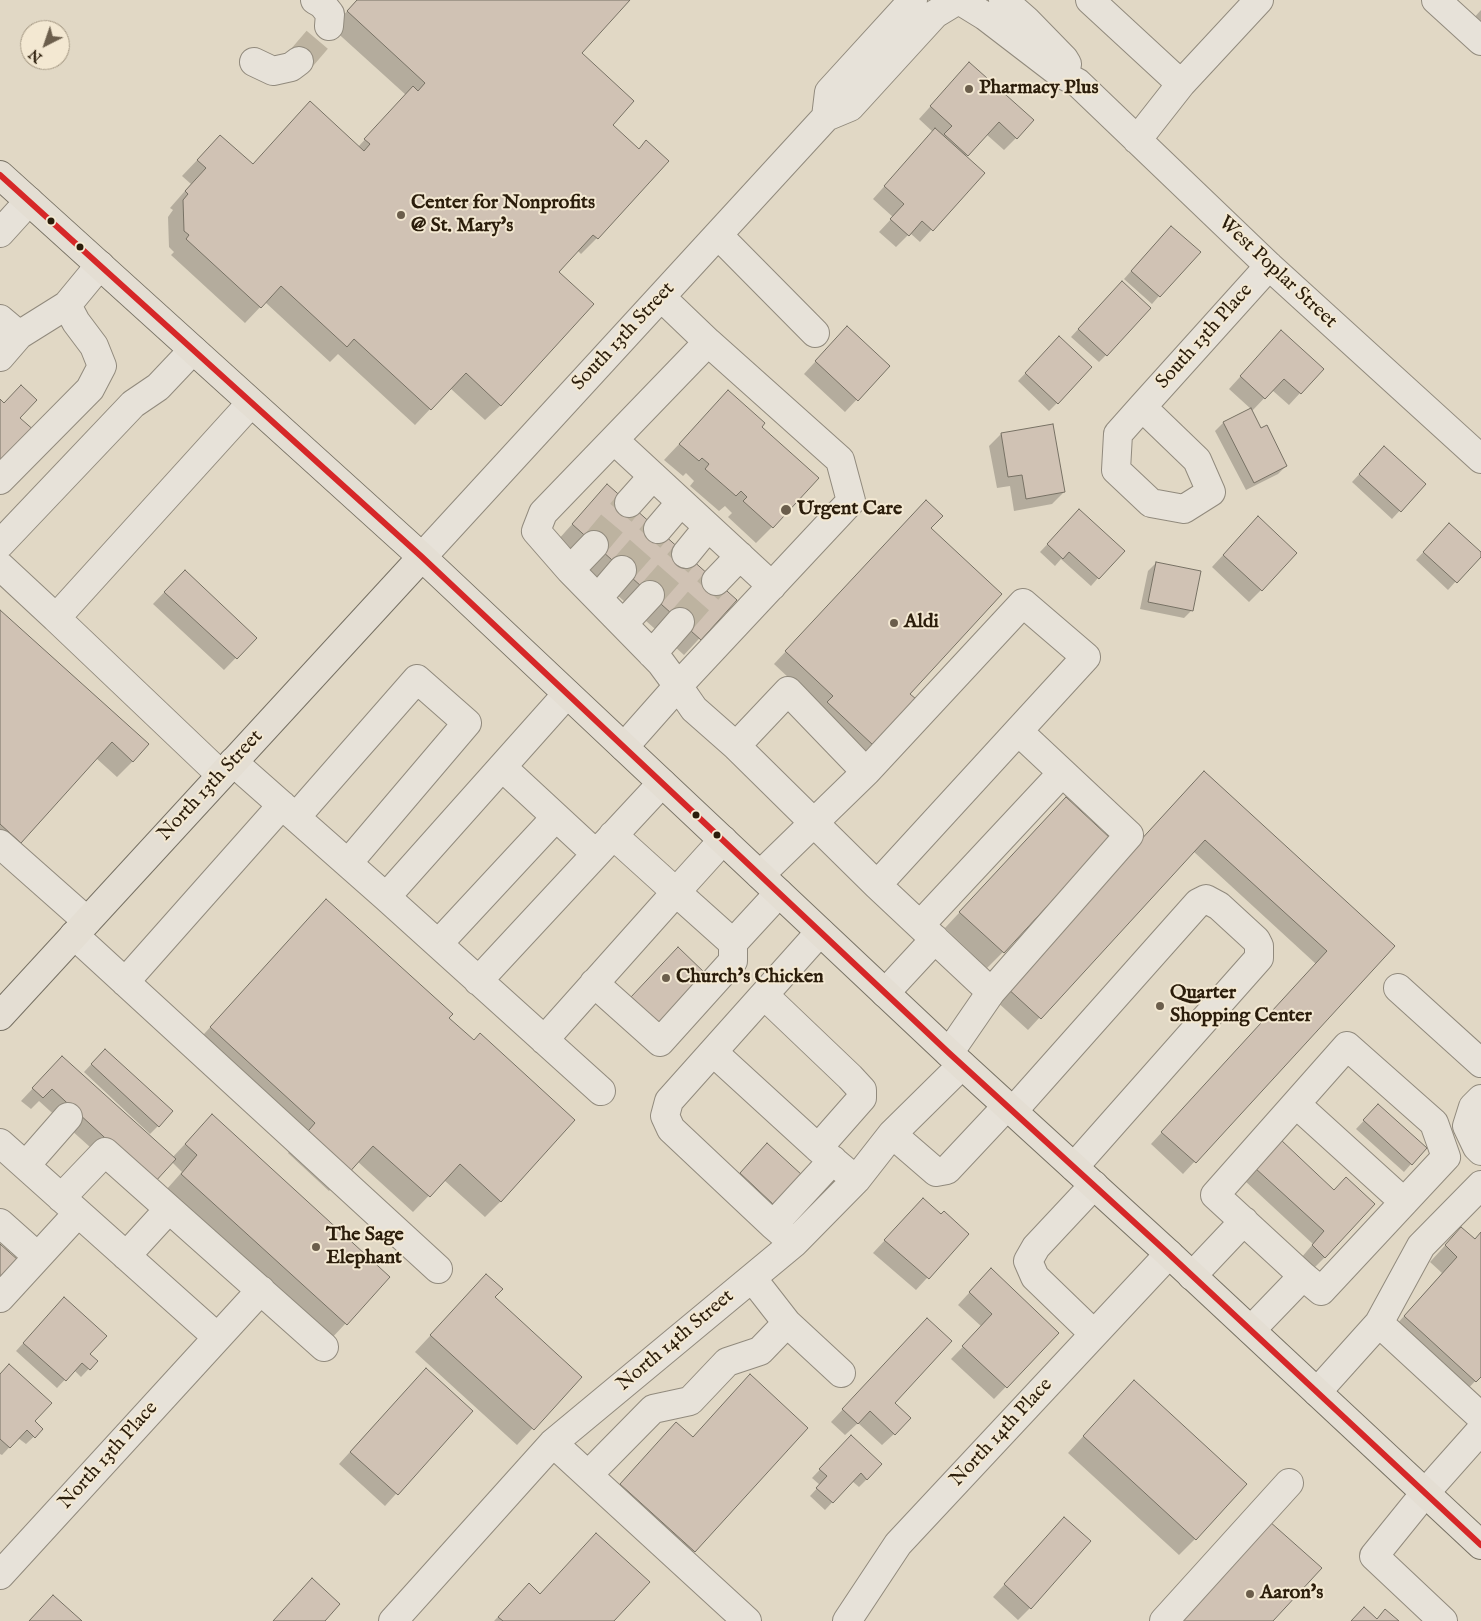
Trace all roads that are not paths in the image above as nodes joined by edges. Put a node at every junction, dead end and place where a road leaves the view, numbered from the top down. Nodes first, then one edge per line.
1 (315, 0) edge
2 (913, 0) edge
3 (959, 0) edge
4 (1003, 0) edge
5 (1090, 0) edge
6 (1259, 0) edge
7 (1436, 0) edge
8 (329, 26) dead end
9 (1481, 41) edge
10 (299, 61) tunnel mouth
11 (254, 62) dead end
12 (1078, 83) junction
13 (1181, 84) junction
14 (826, 117) junction
15 (1136, 140) junction
16 (0, 175) edge
17 (29, 201) junction
18 (0, 233) edge
19 (718, 235) junction
20 (100, 265) junction
21 (1269, 266) junction
22 (661, 297) junction
23 (67, 305) junction
24 (9, 327) edge
25 (815, 333) dead end
26 (708, 342) junction
27 (193, 350) junction
28 (0, 356) edge
29 (251, 403) junction
30 (1142, 407) dead end
31 (614, 440) junction
32 (1481, 459) edge
33 (653, 476) junction
34 (0, 480) edge
35 (680, 502) junction
36 (629, 503) tunnel mouth
37 (708, 527) junction
38 (658, 529) tunnel mouth
39 (0, 544) edge
40 (594, 545) tunnel mouth
41 (686, 554) tunnel mouth
42 (740, 556) junction
43 (422, 557) junction
44 (0, 566) edge
45 (570, 570) junction
46 (622, 570) tunnel mouth
47 (716, 581) tunnel mouth
48 (772, 586) junction
49 (650, 595) tunnel mouth
50 (598, 598) junction
51 (56, 618) junction
52 (680, 622) tunnel mouth
53 (623, 624) junction
54 (652, 654) junction
55 (678, 686) junction
56 (567, 694) junction
57 (1018, 731) junction
58 (736, 746) junction
59 (624, 747) junction
60 (502, 767) junction
61 (227, 768) junction
62 (866, 772) junction
63 (1062, 772) junction
64 (662, 783) junction
65 (289, 811) junction
66 (556, 817) junction
67 (814, 823) junction
68 (723, 840) junction
69 (0, 844) edge
70 (605, 844) junction
71 (348, 863) junction
72 (770, 884) junction
73 (878, 885) junction
74 (676, 892) junction
75 (386, 897) junction
76 (81, 928) junction
77 (820, 932) junction
78 (927, 932) junction
79 (732, 943) junction
80 (438, 944) junction
81 (478, 981) junction
82 (125, 982) junction
83 (594, 983) junction
84 (1398, 988) dead end
85 (991, 992) junction
86 (885, 993) junction
87 (764, 996) junction
88 (0, 1016) edge
89 (544, 1040) junction
90 (713, 1052) junction
91 (956, 1059) junction
92 (1481, 1063) edge
93 (601, 1091) dead end
94 (1481, 1099) edge
95 (1296, 1104) junction
96 (1010, 1109) junction
97 (68, 1117) dead end
98 (892, 1134) junction
99 (0, 1142) edge
100 (1481, 1151) edge
101 (826, 1154) junction
102 (26, 1165) junction
103 (1074, 1167) junction
104 (856, 1180) junction
105 (1094, 1185) junction
106 (1481, 1185) edge
107 (1404, 1202) junction
108 (70, 1205) junction
109 (169, 1209) junction
110 (1244, 1221) junction
111 (0, 1223) edge
112 (773, 1225) junction
113 (794, 1243) junction
114 (1169, 1254) junction
115 (37, 1256) junction
116 (126, 1256) junction
117 (438, 1269) dead end
118 (1192, 1276) junction
119 (1303, 1276) junction
120 (752, 1278) junction
121 (261, 1290) junction
122 (0, 1298) edge
123 (787, 1323) junction
124 (1379, 1323) junction
125 (1251, 1330) junction
126 (1094, 1334) junction
127 (218, 1337) junction
128 (324, 1347) dead end
129 (841, 1373) dead end
130 (1317, 1392) junction
131 (1481, 1417) edge
132 (1481, 1430) edge
133 (553, 1443) junction
134 (588, 1475) junction
135 (1289, 1483) dead end
136 (1424, 1493) junction
137 (1481, 1546) edge
138 (0, 1575) edge
139 (859, 1616) edge
140 (393, 1621) edge
141 (746, 1621) edge
142 (1164, 1621) edge
143 (1443, 1621) edge

1 - 8 street
2 - 14 street
3 - 12 street, West Poplar Street
3 - 14 street, South 13th Street
4 - 12 street, West Poplar Street
5 - 13 street
6 - 13 street
7 - 9 street
10 - 11 street
12 - 15 street, West Poplar Street
13 - 15 street
14 - 19 street, South 13th Street
15 - 21 street, West Poplar Street
16 - 17 main road
17 - 18 street
17 - 20 main road
19 - 22 street, South 13th Street
19 - 25 street
20 - 23 street
20 - 27 main road
21 - 30 street, South 13th Place
21 - 32 street, West Poplar Street
22 - 26 street
22 - 43 street, South 13th Street
23 - 24 street
23 - 34 street
24 - 28 street
26 - 31 street
26 - 48 street
27 - 29 main road
27 - 39 street
29 - 43 main road
29 - 51 street
31 - 33 street
31 - 45 street
33 - 35 street
33 - 36 street
35 - 37 street
35 - 38 street
37 - 41 street
37 - 42 street
40 - 45 street
42 - 47 street
42 - 48 street
43 - 56 main road
43 - 61 main road, North 13th Street
44 - 51 street
45 - 50 street
46 - 50 street
48 - 55 street
49 - 53 street
50 - 53 street
51 - 61 street
52 - 54 street
53 - 54 street
54 - 55 street
55 - 58 street
55 - 59 street
56 - 59 main road
56 - 60 street
57 - 62 street
57 - 63 street
57 - 73 street
58 - 62 street
58 - 67 street
59 - 64 main road
60 - 66 street
60 - 75 street
61 - 65 street
61 - 76 main road, North 13th Street
62 - 67 street
63 - 78 street
63 - 85 street, North 14th Street
64 - 68 main road
64 - 70 street
65 - 71 street
65 - 71 street
65 - 82 street
66 - 70 street
66 - 80 street
67 - 72 street
67 - 73 street
68 - 72 main road
68 - 74 street
69 - 76 street
70 - 74 street
70 - 81 street
71 - 75 street
72 - 77 main road
72 - 79 street
73 - 78 street
74 - 79 street
74 - 83 street
75 - 80 street
76 - 82 street
76 - 88 main road, North 13th Street
77 - 86 main road
77 - 87 street
78 - 85 street
78 - 86 street
79 - 83 street
80 - 81 street
81 - 89 street
82 - 117 street
83 - 89 street
84 - 92 street
85 - 91 street, North 14th Street
86 - 91 main road
87 - 90 street
87 - 101 street
89 - 93 street
90 - 101 street
90 - 112 street
91 - 96 main road
91 - 98 street, North 14th Street
94 - 100 street
95 - 107 street
95 - 107 street
95 - 110 street
96 - 98 street
96 - 103 main road
96 - 103 street
97 - 102 street
98 - 104 street, North 14th Street
99 - 102 street
101 - 104 street
101 - 112 street
102 - 108 street
103 - 105 main road
104 - 113 street, North 14th Street
105 - 114 main road
105 - 126 street
106 - 124 street
107 - 119 street
108 - 109 street
108 - 115 street
108 - 116 street
109 - 116 street
109 - 121 street
110 - 118 street
110 - 119 street
111 - 115 street
112 - 113 street
113 - 120 street, North 14th Street
114 - 118 main road
114 - 126 street, North 14th Place
115 - 122 street
116 - 127 street
118 - 125 main road
119 - 125 street
120 - 123 street
120 - 133 street, North 14th Street
121 - 127 street, North 13th Place
121 - 128 street
123 - 129 street
123 - 134 street
124 - 130 street
124 - 131 street
125 - 130 main road
126 - 139 street, North 14th Place
127 - 138 street, North 13th Place
130 - 136 main road
132 - 136 street
133 - 134 street
133 - 140 street, North 14th Street
134 - 141 street
135 - 142 street
136 - 137 main road
136 - 143 street

